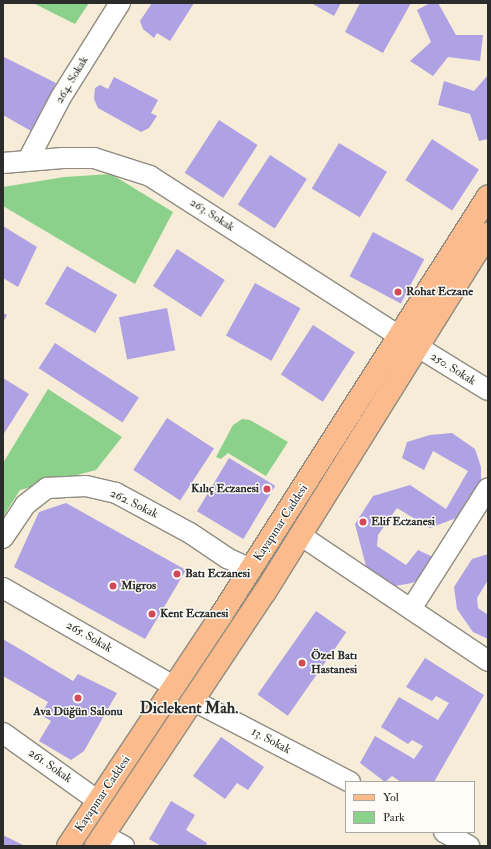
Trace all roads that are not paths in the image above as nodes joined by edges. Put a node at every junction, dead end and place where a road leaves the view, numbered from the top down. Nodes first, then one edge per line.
1 (120, 3) edge
2 (28, 160) junction
3 (3, 163) edge
4 (488, 196) edge
5 (488, 234) edge
6 (399, 336) junction
7 (418, 347) junction
8 (488, 390) edge
9 (488, 488) edge
10 (300, 535) junction
11 (3, 538) edge
12 (251, 569) junction
13 (3, 588) edge
14 (411, 609) junction
15 (488, 661) edge
16 (175, 687) junction
17 (192, 700) junction
18 (3, 733) edge
19 (348, 781) edge
20 (97, 800) junction
21 (446, 833) edge
22 (100, 840) edge
23 (68, 846) edge
24 (124, 846) edge
25 (469, 846) edge

1 - 2 street, 264. Sokak
2 - 3 street, 263. Sokak
2 - 6 street, 263. Sokak
4 - 6 main road, Kayapınar Caddesi
5 - 7 main road, Kayapınar Caddesi
6 - 12 main road, Kayapınar Caddesi
7 - 8 street, 250. Sokak
7 - 10 main road, Kayapınar Caddesi
9 - 14 street
10 - 14 street
10 - 17 main road, Kayapınar Caddesi
11 - 12 street, 262. Sokak
12 - 16 main road, Kayapınar Caddesi
13 - 16 street, 265. Sokak
14 - 15 street
16 - 20 main road, Kayapınar Caddesi
17 - 19 street, 13. Sokak
17 - 22 main road, Kayapınar Caddesi
18 - 20 street, 261. Sokak
20 - 23 main road, Kayapınar Caddesi
21 - 25 street
22 - 24 street

